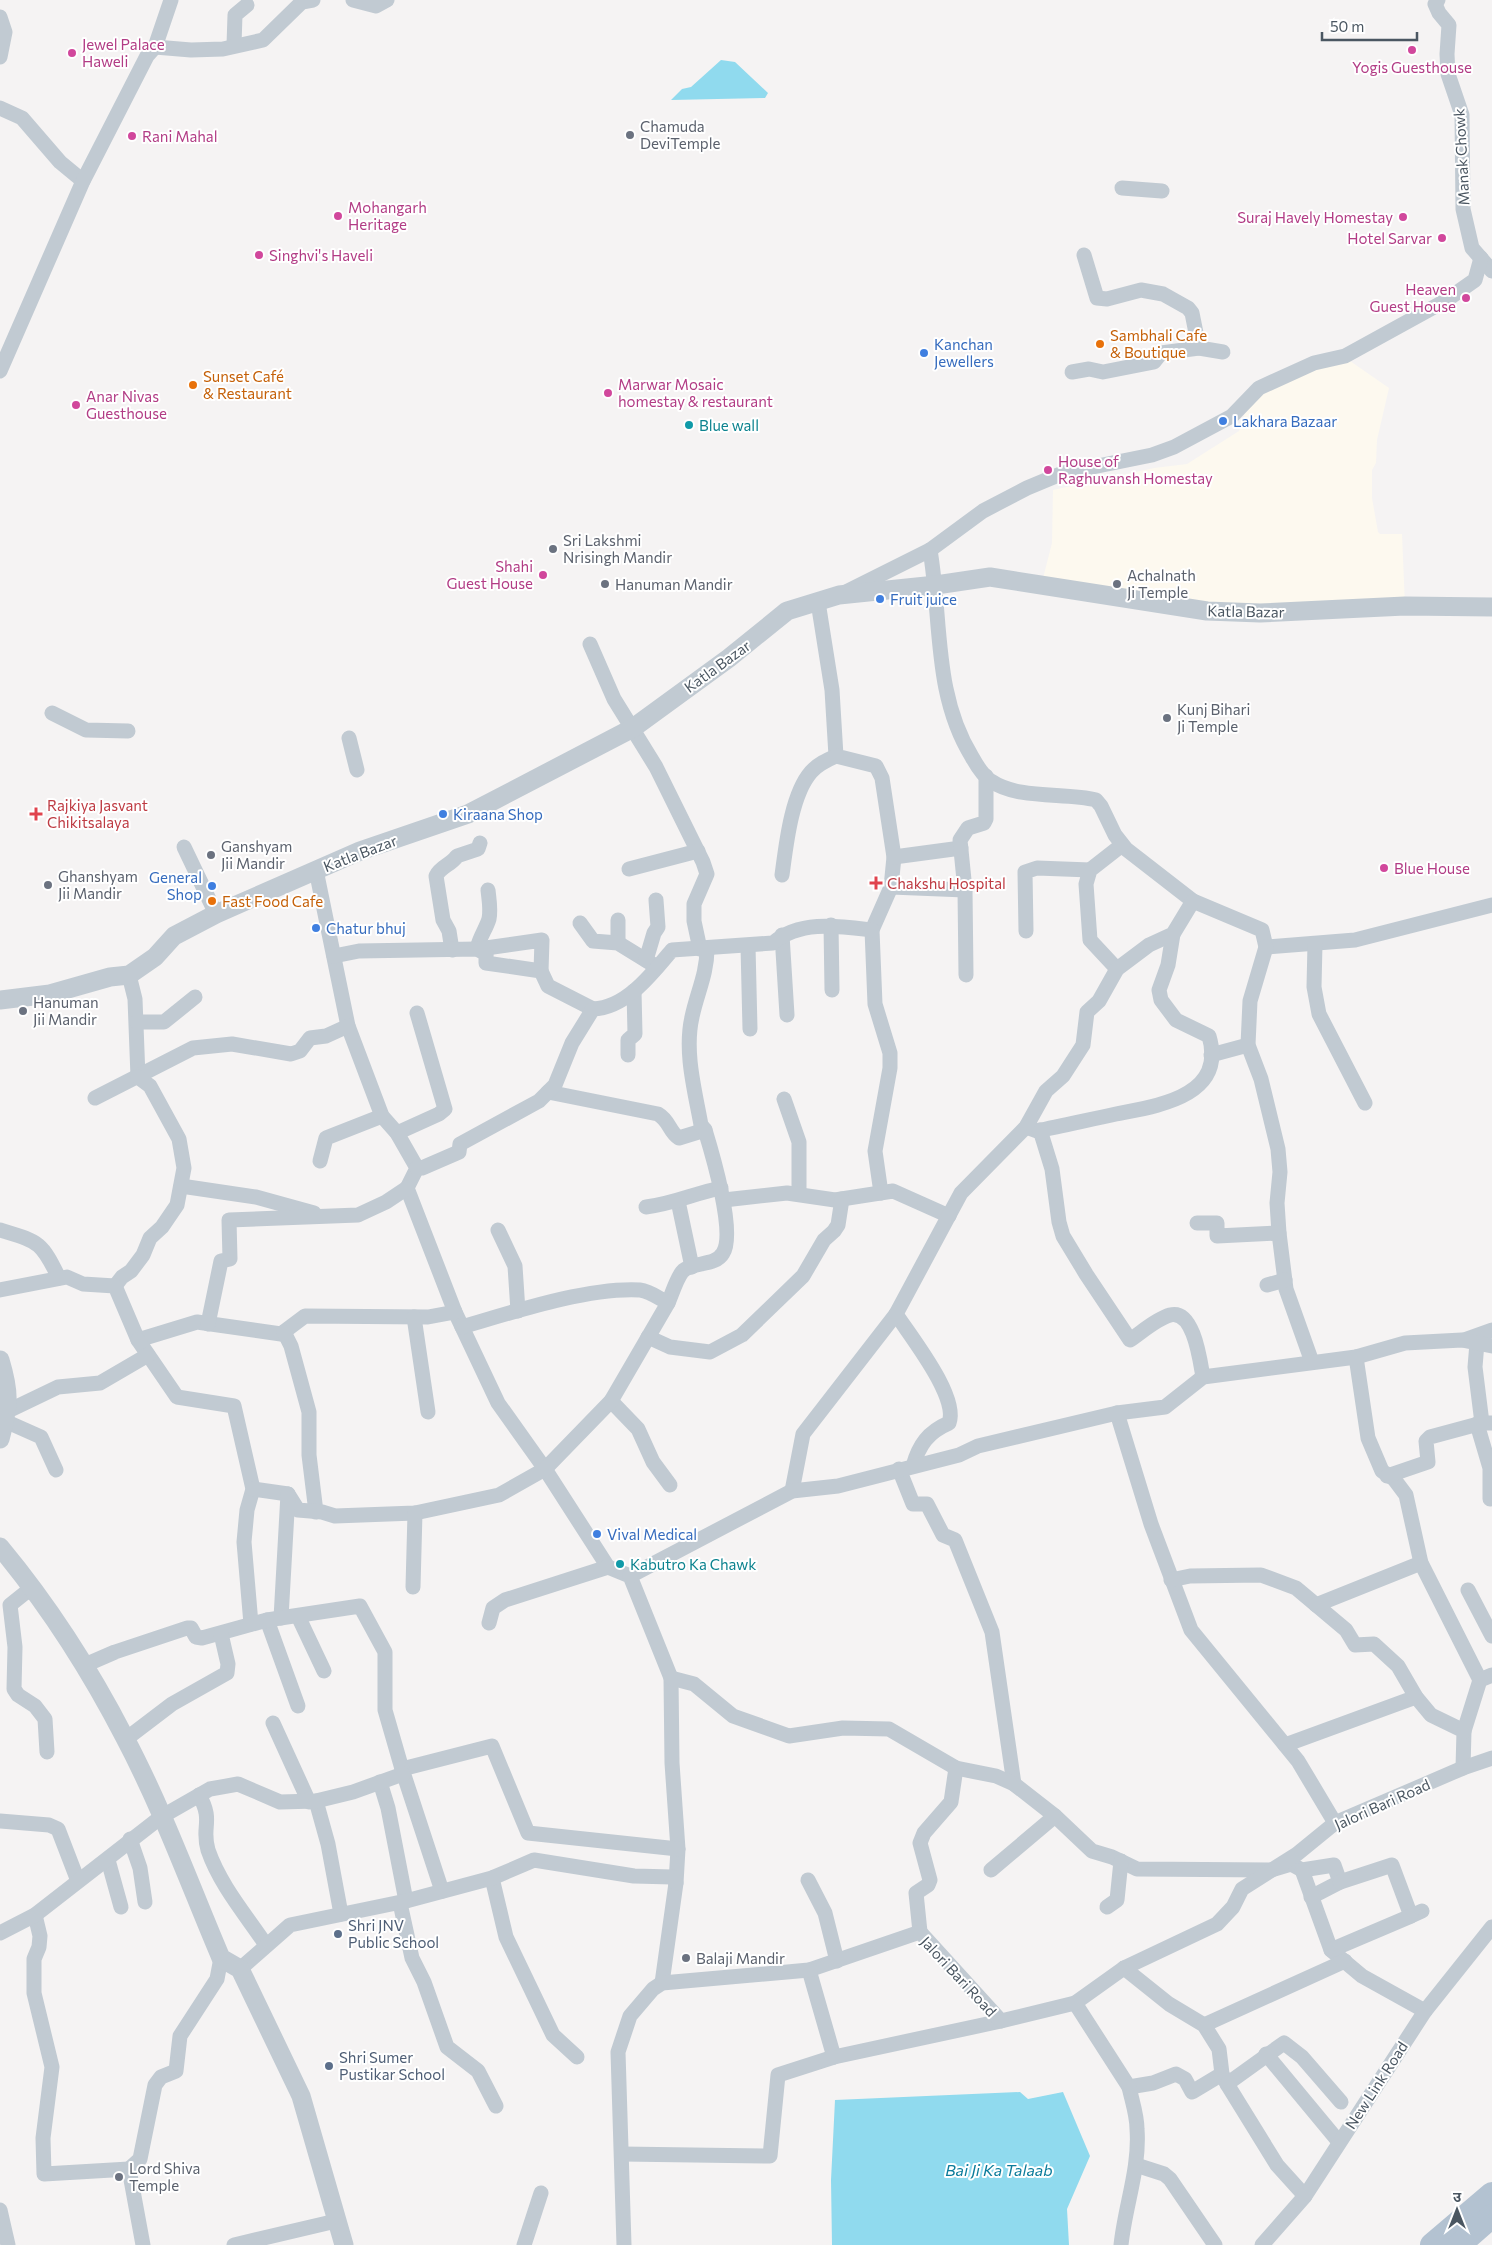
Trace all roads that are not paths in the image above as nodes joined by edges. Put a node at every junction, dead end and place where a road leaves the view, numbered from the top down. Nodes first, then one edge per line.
1 (170, 0) edge
2 (313, 0) edge
3 (353, 0) edge
4 (387, 0) edge
5 (1438, 0) edge
6 (247, 5) dead end
7 (0, 17) edge
8 (234, 45) junction
9 (155, 47) junction
10 (0, 57) edge
11 (0, 108) edge
12 (83, 181) junction
13 (1122, 188) dead end
14 (1162, 191) dead end
15 (1084, 255) dead end
16 (1481, 258) junction
17 (1492, 272) edge
18 (1199, 348) junction
19 (1223, 352) dead end
20 (0, 371) edge
21 (1072, 372) dead end
22 (930, 550) junction
23 (936, 585) junction
24 (839, 595) junction
25 (818, 602) junction
26 (1492, 607) edge
27 (590, 644) dead end
28 (52, 713) dead end
29 (633, 728) junction
30 (128, 731) dead end
31 (349, 738) dead end
32 (836, 756) junction
33 (357, 770) dead end
34 (986, 776) junction
35 (480, 843) dead end
36 (1122, 845) junction
37 (184, 846) dead end
38 (961, 848) junction
39 (698, 851) junction
40 (894, 857) junction
41 (629, 869) dead end
42 (316, 870) junction
43 (1090, 870) junction
44 (782, 875) dead end
45 (891, 887) junction
46 (488, 890) dead end
47 (965, 890) junction
48 (656, 900) dead end
49 (1193, 901) junction
50 (1492, 905) edge
51 (216, 914) junction
52 (618, 920) dead end
53 (580, 923) dead end
54 (831, 925) junction
55 (872, 930) junction
56 (1026, 931) dead end
57 (1173, 934) junction
58 (782, 935) junction
59 (618, 943) junction
60 (1315, 944) junction
61 (748, 946) junction
62 (1266, 948) junction
63 (703, 949) junction
64 (452, 950) junction
65 (482, 952) junction
66 (334, 956) junction
67 (652, 964) junction
68 (1117, 969) junction
69 (541, 971) junction
70 (129, 975) junction
71 (966, 975) dead end
72 (832, 990) dead end
73 (634, 991) junction
74 (195, 997) dead end
75 (0, 1000) edge
76 (593, 1009) junction
77 (417, 1013) dead end
78 (788, 1015) dead end
79 (137, 1022) junction
80 (348, 1026) junction
81 (750, 1028) dead end
82 (1248, 1045) junction
83 (628, 1055) dead end
84 (1211, 1055) junction
85 (138, 1077) junction
86 (548, 1092) junction
87 (95, 1098) dead end
88 (784, 1100) dead end
89 (1365, 1103) dead end
90 (382, 1116) junction
91 (1033, 1128) junction
92 (705, 1130) junction
93 (397, 1133) junction
94 (320, 1161) dead end
95 (417, 1168) junction
96 (181, 1186) junction
97 (407, 1188) junction
98 (881, 1193) junction
99 (723, 1194) junction
100 (799, 1194) junction
101 (842, 1199) junction
102 (678, 1202) junction
103 (646, 1206) dead end
104 (327, 1216) junction
105 (949, 1216) junction
106 (1197, 1224) dead end
107 (0, 1230) edge
108 (498, 1230) dead end
109 (1279, 1233) junction
110 (692, 1267) junction
111 (58, 1278) junction
112 (1285, 1280) junction
113 (115, 1286) junction
114 (1267, 1286) dead end
115 (0, 1290) edge
116 (668, 1304) junction
117 (518, 1311) junction
118 (455, 1312) junction
119 (896, 1314) junction
120 (414, 1317) junction
121 (208, 1324) junction
122 (462, 1327) junction
123 (1492, 1330) edge
124 (284, 1332) junction
125 (648, 1337) junction
126 (138, 1340) junction
127 (1462, 1340) junction
128 (1485, 1345) edge
129 (148, 1355) junction
130 (1356, 1357) junction
131 (0, 1360) edge
132 (1312, 1362) junction
133 (1203, 1377) junction
134 (611, 1401) junction
135 (428, 1412) dead end
136 (1117, 1413) junction
137 (4, 1423) edge
138 (1484, 1423) edge
139 (906, 1467) junction
140 (545, 1469) junction
141 (56, 1470) dead end
142 (1387, 1476) junction
143 (670, 1486) dead end
144 (252, 1490) junction
145 (792, 1490) junction
146 (288, 1494) junction
147 (1490, 1498) dead end
148 (316, 1512) junction
149 (415, 1513) junction
150 (0, 1547) edge
151 (1421, 1563) junction
152 (608, 1567) junction
153 (630, 1576) junction
154 (1171, 1580) junction
155 (413, 1587) dead end
156 (35, 1590) junction
157 (1468, 1590) dead end
158 (1316, 1605) junction
159 (298, 1616) junction
160 (274, 1619) junction
161 (488, 1623) dead end
162 (251, 1624) junction
163 (220, 1634) junction
164 (1492, 1636) edge
165 (86, 1665) junction
166 (324, 1672) dead end
167 (672, 1678) junction
168 (1486, 1678) edge
169 (1416, 1697) junction
170 (298, 1706) dead end
171 (273, 1723) dead end
172 (1464, 1731) junction
173 (126, 1739) junction
174 (1285, 1745) junction
175 (46, 1752) dead end
176 (1492, 1758) edge
177 (956, 1768) junction
178 (1463, 1768) junction
179 (402, 1772) junction
180 (380, 1782) junction
181 (1014, 1784) junction
182 (199, 1795) junction
183 (312, 1801) junction
184 (1055, 1816) junction
185 (161, 1817) junction
186 (0, 1821) edge
187 (1335, 1823) junction
188 (130, 1840) junction
189 (678, 1849) junction
190 (108, 1860) junction
191 (1121, 1861) junction
192 (991, 1870) dead end
193 (1271, 1870) junction
194 (1302, 1870) junction
195 (492, 1878) junction
196 (808, 1880) dead end
197 (78, 1881) junction
198 (1340, 1882) junction
199 (676, 1883) junction
200 (442, 1891) junction
201 (1311, 1897) junction
202 (145, 1902) dead end
203 (403, 1902) junction
204 (120, 1907) dead end
205 (1107, 1907) dead end
206 (341, 1914) junction
207 (35, 1915) junction
208 (1492, 1927) edge
209 (920, 1932) junction
210 (0, 1933) edge
211 (266, 1945) junction
212 (1332, 1950) junction
213 (220, 1958) junction
214 (837, 1961) junction
215 (1345, 1961) junction
216 (1124, 1968) junction
217 (240, 1969) junction
218 (809, 1970) junction
219 (662, 1983) junction
220 (1075, 2004) junction
221 (1425, 2011) junction
222 (1001, 2021) junction
223 (1204, 2025) junction
224 (1266, 2054) junction
225 (577, 2057) dead end
226 (834, 2057) junction
227 (1225, 2079) junction
228 (1129, 2087) junction
229 (1341, 2102) dead end
230 (496, 2106) dead end
231 (1339, 2142) junction
232 (622, 2154) junction
233 (1136, 2165) junction
234 (129, 2168) junction
235 (541, 2193) dead end
236 (1492, 2194) edge
237 (1305, 2196) junction
238 (0, 2210) edge
239 (1492, 2216) edge
240 (336, 2221) junction
241 (8, 2245) edge
242 (143, 2245) edge
243 (234, 2245) edge
244 (344, 2245) edge
245 (524, 2245) edge
246 (624, 2245) edge
247 (1121, 2245) edge
248 (1215, 2245) edge
249 (1262, 2245) edge
250 (1432, 2245) edge
251 (1460, 2245) edge

1 - 9 street
2 - 8 street
3 - 4 street
5 - 16 street, Manak Chowk
6 - 8 street
7 - 10 street
8 - 9 street
9 - 12 street
11 - 12 street
12 - 20 street
13 - 14 street
15 - 18 street
16 - 17 street, Manak Chowk
16 - 22 street
18 - 19 street
18 - 21 street
22 - 23 street
22 - 24 street
23 - 24 street, Katla Bazar
23 - 26 street, Katla Bazar
23 - 34 street
24 - 25 street, Katla Bazar
25 - 29 street, Katla Bazar
25 - 32 street
27 - 29 street
28 - 30 street
29 - 39 street
29 - 42 street, Katla Bazar
31 - 33 street
32 - 40 street
32 - 44 street
34 - 36 street
34 - 38 street
35 - 64 street
36 - 43 street
36 - 49 street
37 - 51 street
38 - 40 street
38 - 47 street
39 - 41 street
39 - 63 street
40 - 45 street
42 - 51 street, Katla Bazar
42 - 66 street
43 - 56 street
43 - 68 street
45 - 47 street
45 - 55 street
46 - 65 street
47 - 71 street
48 - 67 street
49 - 57 street
49 - 62 street
50 - 60 street
51 - 70 street, Katla Bazar
52 - 59 street
53 - 59 street
54 - 55 street
54 - 58 street
54 - 72 street
55 - 98 street
57 - 68 street
57 - 84 street
58 - 61 street
58 - 78 street
59 - 67 street
60 - 62 street
60 - 89 street
61 - 63 street
61 - 81 street
62 - 82 street
63 - 67 street
63 - 92 street
64 - 65 street
64 - 66 street
65 - 69 street
65 - 69 street
66 - 80 street
67 - 73 street
68 - 91 street
69 - 76 street
70 - 75 street, Katla Bazar
70 - 79 street
73 - 76 street
73 - 83 street
74 - 79 street
76 - 86 street
77 - 93 street
79 - 85 street
80 - 85 street
80 - 90 street
82 - 84 street
82 - 109 street
84 - 91 street
85 - 87 street
85 - 96 street
86 - 92 street
86 - 95 street
88 - 100 street
90 - 93 street
90 - 94 street
91 - 105 street
91 - 133 street
92 - 99 street
93 - 95 street
95 - 97 street
96 - 104 street
96 - 113 street
97 - 104 street
97 - 118 street
98 - 101 street
98 - 105 street
99 - 100 street
99 - 102 street
99 - 110 street
100 - 101 street
101 - 125 street
102 - 103 street
102 - 110 street
104 - 121 street
105 - 119 street
106 - 109 street
107 - 111 street
108 - 117 street
109 - 112 street
110 - 116 street
111 - 113 street
111 - 115 street
112 - 114 street
112 - 132 street
113 - 126 street
116 - 117 street
116 - 125 street
117 - 122 street
118 - 120 street
118 - 122 street
119 - 139 street
119 - 145 street
120 - 124 street
120 - 135 street
121 - 124 street
121 - 126 street
122 - 140 street
123 - 127 street
124 - 148 street
125 - 134 street
126 - 129 street
127 - 128 street
127 - 130 street
128 - 138 street
129 - 137 street
129 - 144 street
130 - 132 street
130 - 142 street
131 - 137 street
132 - 133 street
133 - 136 street
134 - 140 street
134 - 143 street
136 - 139 street
136 - 154 street
137 - 141 street
138 - 142 street
138 - 147 street
139 - 145 street
139 - 181 street
140 - 149 street
140 - 152 street
142 - 151 street
144 - 146 street
144 - 162 street
145 - 153 street
146 - 148 street
146 - 160 street
148 - 149 street
149 - 155 street
150 - 156 street
151 - 158 street
151 - 168 street
152 - 153 street
152 - 161 street
153 - 167 street
154 - 158 street
154 - 174 street
156 - 165 street
156 - 175 street
157 - 164 street
158 - 169 street
159 - 160 street
159 - 166 street
159 - 179 street
160 - 162 street
160 - 170 street
162 - 163 street
163 - 165 street
163 - 173 street
165 - 173 street
167 - 177 street
167 - 189 street
168 - 172 street
169 - 172 street
169 - 174 street
171 - 183 street
172 - 178 street
173 - 185 street
174 - 187 street
176 - 178 street, Jalori Bari Road
177 - 181 street
177 - 209 street
178 - 187 street, Jalori Bari Road
179 - 180 street
179 - 189 street
179 - 200 street
180 - 183 street
180 - 203 street
181 - 184 street
182 - 183 street
182 - 185 street
182 - 211 street
183 - 206 street
184 - 191 street
184 - 192 street
185 - 188 street
185 - 213 street
186 - 197 street
187 - 193 street, Jalori Bari Road
188 - 190 street
188 - 202 street
189 - 199 street
190 - 197 street
190 - 204 street
191 - 193 street
191 - 205 street
193 - 194 street
193 - 216 street, Jalori Bari Road
194 - 198 street
194 - 201 street
195 - 199 street
195 - 200 street
195 - 225 street
196 - 214 street
197 - 207 street
198 - 201 street
198 - 212 street
199 - 219 street
200 - 203 street
201 - 212 street
203 - 206 street
203 - 230 street
206 - 211 street
207 - 210 street
207 - 234 street
208 - 221 street, New Link Road
209 - 214 street, Jalori Bari Road
209 - 222 street, Jalori Bari Road
211 - 217 street
212 - 215 street
213 - 217 street
213 - 234 street
214 - 218 street, Jalori Bari Road
215 - 221 street
215 - 223 street
216 - 220 street, Jalori Bari Road
216 - 223 street
217 - 240 street
218 - 219 street, Jalori Bari Road
218 - 226 street
219 - 232 street
220 - 222 street, Jalori Bari Road
220 - 228 street
221 - 231 street, New Link Road
222 - 226 street
223 - 227 street
224 - 227 street
224 - 229 street
224 - 231 street
226 - 232 street
227 - 228 street
227 - 237 street
228 - 233 street
231 - 237 street, New Link Road
232 - 246 street
233 - 247 street
233 - 248 street
234 - 242 street
235 - 245 street
236 - 250 main road
237 - 249 street, New Link Road
238 - 241 street
239 - 251 main road
240 - 243 street
240 - 244 street

